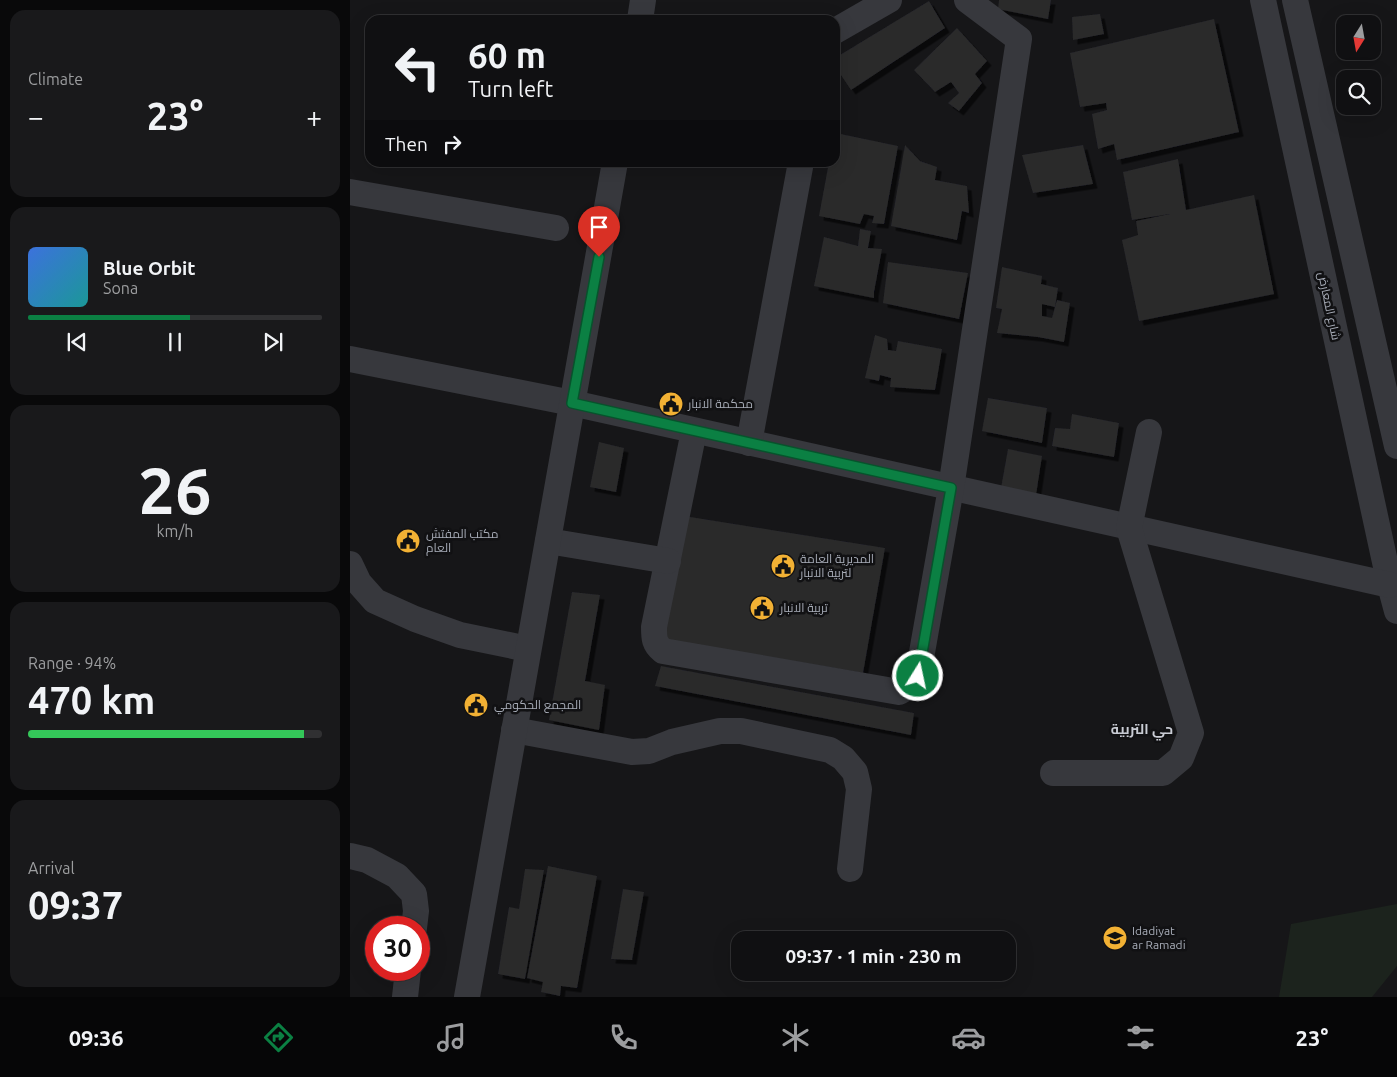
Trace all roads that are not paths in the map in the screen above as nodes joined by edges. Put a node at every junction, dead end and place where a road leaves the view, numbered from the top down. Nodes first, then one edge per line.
1 (643, 0) edge
2 (888, 0) edge
3 (967, 0) edge
4 (1263, 0) edge
5 (1295, 0) edge
6 (641, 15) edge
7 (840, 28) edge
8 (614, 167) edge
9 (800, 167) edge
10 (350, 192) edge
11 (556, 228) dead end
12 (350, 359) edge
13 (572, 403) junction
14 (694, 430) junction
15 (1149, 432) dead end
16 (749, 443) junction
17 (1397, 446) edge
18 (951, 488) junction
19 (1129, 528) junction
20 (548, 541) junction
21 (668, 560) junction
22 (350, 564) edge
23 (1390, 585) junction
24 (1397, 611) edge
25 (528, 649) junction
26 (514, 730) junction
27 (1053, 773) dead end
28 (350, 856) edge
29 (850, 868) dead end
30 (415, 916) edge
31 (407, 981) edge
32 (405, 997) edge
33 (467, 997) edge

1 - 6 street
2 - 7 street
3 - 18 street
4 - 23 street, شارع المعارض
5 - 17 street
8 - 13 street
9 - 16 street
10 - 11 street
12 - 13 street
13 - 14 street
13 - 20 street
14 - 16 street
14 - 21 street
15 - 19 street
16 - 18 street
18 - 19 street
18 - 21 street
19 - 23 street
19 - 27 street
20 - 21 street
20 - 25 street
22 - 25 street
23 - 24 street, شارع المعارض
25 - 26 street
26 - 29 street
26 - 33 street
28 - 30 street
31 - 32 street

